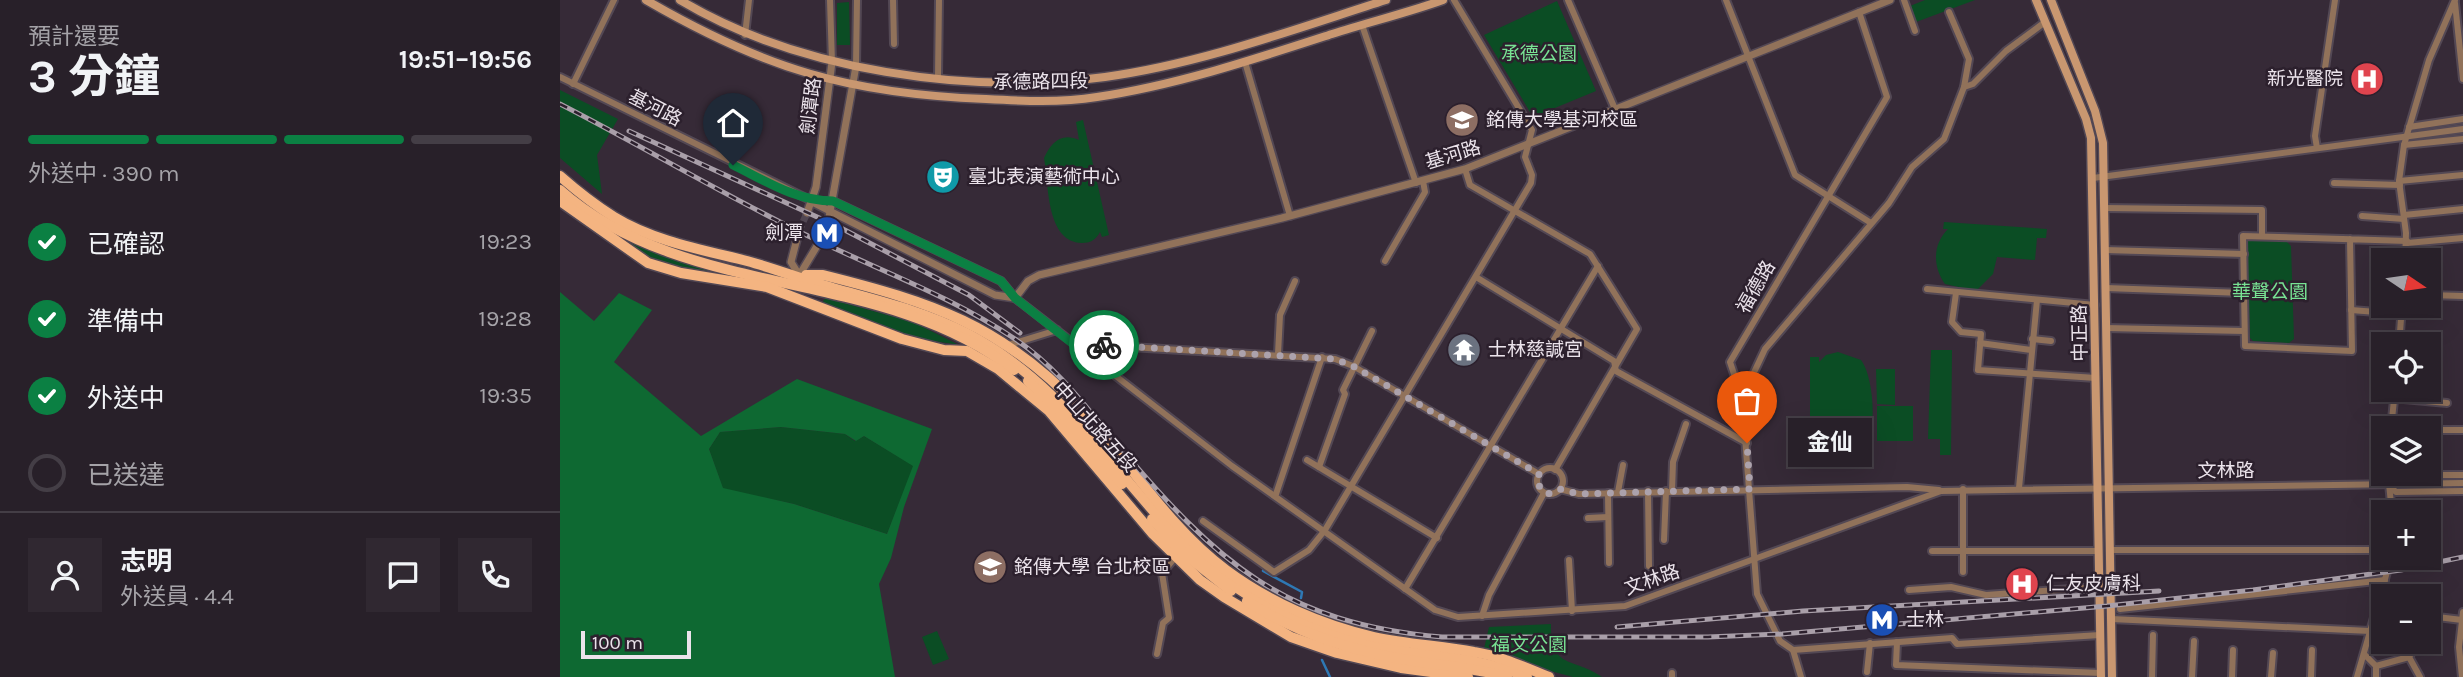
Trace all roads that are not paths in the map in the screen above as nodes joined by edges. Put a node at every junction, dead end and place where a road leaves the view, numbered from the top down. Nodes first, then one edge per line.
1 (614, 0) edge
2 (646, 0) edge
3 (680, 0) edge
4 (749, 0) edge
5 (830, 0) edge
6 (858, 0) edge
7 (893, 0) edge
8 (939, 0) edge
9 (1386, 0) edge
10 (1443, 0) edge
11 (1454, 0) edge
12 (1568, 0) edge
13 (1726, 0) edge
14 (1890, 0) edge
15 (1905, 0) edge
16 (2036, 0) edge
17 (2051, 0) edge
18 (2334, 0) edge
19 (2455, 1) edge
20 (1366, 3) edge
21 (1859, 12) junction
22 (1949, 12) dead end
23 (2045, 22) junction
24 (1362, 25) junction
25 (1915, 31) dead end
26 (745, 35) junction
27 (894, 44) dead end
28 (2461, 44) edge
29 (1746, 55) junction
30 (832, 62) junction
31 (1245, 62) junction
32 (856, 66) junction
33 (560, 77) edge
34 (938, 77) junction
35 (2463, 79) edge
36 (830, 80) junction
37 (573, 84) junction
38 (852, 86) junction
39 (1964, 87) junction
40 (1615, 109) junction
41 (2463, 118) edge
42 (2409, 127) junction
43 (2463, 129) edge
44 (2408, 136) junction
45 (2463, 139) edge
46 (1529, 144) junction
47 (2404, 145) junction
48 (2317, 148) junction
49 (1465, 169) junction
50 (2463, 175) edge
51 (560, 176) edge
52 (2093, 178) junction
53 (2103, 179) junction
54 (1419, 182) junction
55 (2334, 183) dead end
56 (2399, 183) junction
57 (560, 190) edge
58 (1827, 196) junction
59 (812, 201) junction
60 (833, 201) junction
61 (565, 202) edge
62 (2104, 208) junction
63 (2463, 209) edge
64 (1516, 211) junction
65 (831, 212) junction
66 (807, 213) tunnel mouth
67 (1290, 216) junction
68 (2362, 216) dead end
69 (2404, 217) junction
70 (828, 223) tunnel mouth
71 (1871, 223) junction
72 (799, 231) tunnel mouth
73 (2262, 235) junction
74 (2463, 238) edge
75 (2350, 239) junction
76 (820, 241) tunnel mouth
77 (2407, 242) junction
78 (2406, 248) edge
79 (2105, 250) junction
80 (2244, 254) junction
81 (1385, 261) dead end
82 (1598, 266) junction
83 (1476, 277) junction
84 (797, 280) junction
85 (1295, 281) dead end
86 (2106, 288) junction
87 (1927, 289) dead end
88 (1956, 293) junction
89 (2243, 293) junction
90 (2441, 295) edge
91 (794, 296) junction
92 (2463, 296) edge
93 (1015, 298) junction
94 (2037, 300) junction
95 (2095, 305) junction
96 (2351, 310) junction
97 (2371, 310) edge
98 (2106, 328) junction
99 (1560, 329) junction
100 (1057, 330) junction
101 (1372, 331) dead end
102 (2245, 331) junction
103 (2032, 339) junction
104 (2051, 341) dead end
105 (1980, 343) junction
106 (1008, 346) junction
107 (991, 350) junction
108 (2031, 350) junction
109 (967, 351) junction
110 (1086, 354) junction
111 (1278, 354) junction
112 (1322, 357) junction
113 (1353, 366) junction
114 (1615, 366) junction
115 (2028, 372) junction
116 (2096, 378) junction
117 (1406, 396) junction
118 (1742, 398) junction
119 (2441, 402) edge
120 (2447, 403) dead end
121 (1689, 418) junction
122 (2463, 429) edge
123 (2441, 430) edge
124 (1747, 443) junction
125 (1490, 448) junction
126 (1307, 460) dead end
127 (1623, 466) dead end
128 (1319, 467) junction
129 (1555, 470) junction
130 (1539, 474) junction
131 (2441, 475) edge
132 (2463, 475) edge
133 (2463, 483) edge
134 (2441, 484) edge
135 (2371, 485) edge
136 (1352, 486) junction
137 (2389, 486) edge
138 (2109, 487) junction
139 (2019, 488) junction
140 (2098, 488) junction
141 (1560, 489) junction
142 (1750, 489) junction
143 (1964, 489) junction
144 (1648, 491) junction
145 (1669, 491) junction
146 (1941, 491) junction
147 (2463, 491) edge
148 (1618, 492) junction
149 (1544, 493) junction
150 (1608, 493) junction
151 (1276, 494) junction
152 (1608, 517) junction
153 (1588, 518) dead end
154 (1203, 521) dead end
155 (1325, 530) junction
156 (1437, 538) junction
157 (1664, 540) dead end
158 (1964, 550) junction
159 (2110, 550) junction
160 (2371, 550) edge
161 (1932, 551) dead end
162 (2099, 551) junction
163 (1178, 554) junction
164 (1756, 559) junction
165 (1569, 560) dead end
166 (1609, 563) dead end
167 (1649, 566) dead end
168 (2388, 570) edge
169 (1963, 572) dead end
170 (2385, 580) junction
171 (2384, 584) edge
172 (2100, 587) junction
173 (1405, 589) junction
174 (1909, 590) dead end
175 (2120, 609) dead end
176 (1572, 611) junction
177 (2463, 612) edge
178 (1482, 616) junction
179 (1299, 617) junction
180 (2441, 617) edge
181 (2111, 619) junction
182 (2462, 620) edge
183 (2370, 631) joint
184 (2101, 635) junction
185 (2153, 635) dead end
186 (2194, 640) dead end
187 (1897, 642) junction
188 (1870, 643) junction
189 (2461, 647) edge
190 (1793, 650) junction
191 (2233, 650) dead end
192 (2312, 650) dead end
193 (2273, 653) dead end
194 (1157, 654) dead end
195 (2364, 654) junction
196 (2411, 654) edge
197 (2409, 657) junction
198 (2376, 666) junction
199 (1469, 668) edge
200 (1422, 670) edge
201 (1867, 672) dead end
202 (2101, 675) edge
203 (1507, 677) edge
204 (1527, 677) edge
205 (1549, 677) edge
206 (1801, 677) edge
207 (2112, 677) edge
208 (2152, 677) edge
209 (2192, 677) edge
210 (2232, 677) edge
211 (2272, 677) edge
212 (2311, 677) edge
213 (2357, 677) edge
214 (2376, 677) edge
215 (2420, 677) edge
216 (2462, 677) edge

1 - 37 street
2 - 36 main road, 承德路四段
3 - 26 main road, 承德路四段
4 - 26 street
5 - 30 street, 劍潭路
6 - 32 street
7 - 27 street
8 - 34 street
9 - 20 main road, 承德路四段
10 - 24 main road, 承德路四段
11 - 46 street
12 - 40 street
13 - 29 street
14 - 21 street, 基河路
15 - 25 street
16 - 23 main road, 中正路
17 - 53 main road, 中正路
18 - 48 street
19 - 28 street
19 - 42 street
20 - 34 main road, 承德路四段
21 - 29 street, 基河路
21 - 58 street, 福德路
22 - 39 street
23 - 39 street
23 - 52 main road, 中正路
24 - 31 main road, 承德路四段
24 - 54 street
26 - 30 main road, 承德路四段
28 - 35 street
29 - 40 street, 基河路
29 - 58 street
30 - 32 main road, 承德路四段
30 - 36 street, 劍潭路
31 - 38 main road, 承德路四段
31 - 67 street
32 - 34 main road, 承德路四段
32 - 38 street, 劍潭路
33 - 37 street, 基河路
36 - 38 main road, 承德路四段
36 - 59 street, 劍潭路
37 - 59 street, 基河路
38 - 60 street, 劍潭路
39 - 71 street
40 - 46 street, 基河路
41 - 42 street
42 - 44 street
43 - 44 street
44 - 47 street
44 - 48 street
45 - 47 street
46 - 49 street, 基河路
46 - 64 street
47 - 56 street
48 - 53 street
49 - 54 street, 基河路
49 - 64 street
50 - 56 street
51 - 84 main road, 中山北路五段
52 - 53 street
52 - 95 main road, 中正路
53 - 62 main road, 中正路
54 - 67 street, 基河路
54 - 81 street
55 - 56 street
56 - 69 street
57 - 61 main road, 中山北路五段
58 - 71 street
58 - 118 street, 福德路
59 - 60 street, 基河路
59 - 65 street, 基河路
59 - 66 street, 劍潭路
60 - 65 street, 劍潭路
60 - 93 street, 基河路
61 - 84 main road, 中山北路五段
61 - 91 main road, 中山北路五段
62 - 73 street
62 - 79 main road, 中正路
63 - 69 street
64 - 82 street
64 - 83 street
65 - 70 street, 劍潭路
65 - 93 street, 基河路
67 - 93 street, 基河路
68 - 69 street
69 - 77 street
71 - 118 street
72 - 84 street
73 - 75 street
73 - 80 street
74 - 77 street
75 - 77 street
75 - 96 street
76 - 84 street
77 - 78 street
79 - 80 street
79 - 86 main road, 中正路
80 - 89 street
82 - 99 street
82 - 114 street
83 - 99 street
83 - 117 street
84 - 91 street
84 - 106 main road, 中山北路五段
84 - 107 main road, 中山北路五段
85 - 111 street
86 - 89 street
86 - 98 main road, 中正路
87 - 88 street
88 - 94 street
88 - 105 street
89 - 102 street
90 - 92 street
91 - 109 main road, 中山北路五段
93 - 100 street, 文林路
94 - 95 street
94 - 103 street
95 - 116 main road, 中正路
96 - 97 street
96 - 102 street
98 - 102 street
98 - 138 main road, 中正路
99 - 114 street
99 - 125 street
100 - 106 street
100 - 110 street, 文林路
101 - 113 street
103 - 104 street
103 - 108 street
105 - 108 street
105 - 115 street
106 - 107 street
106 - 179 main road, 中山北路五段
107 - 109 street
107 - 163 main road, 中山北路五段
107 - 179 main road, 中山北路五段
108 - 115 street
109 - 163 main road, 中山北路五段
110 - 111 street
110 - 151 street, 文林路
111 - 112 street
112 - 113 street
112 - 151 street
113 - 117 street
113 - 128 street
114 - 121 street
114 - 129 street
115 - 116 street
115 - 139 street
116 - 140 main road, 中正路
117 - 125 street
117 - 136 street
118 - 124 street, 福德路
119 - 120 street
121 - 124 street
121 - 145 street
122 - 123 street
124 - 142 street, 福德路
125 - 130 street
125 - 156 street
126 - 128 street
127 - 148 street
128 - 136 street
129 - 130 street
129 - 141 street
130 - 149 street
131 - 132 street, 文林路
133 - 134 street, 文林路
135 - 138 street, 文林路
136 - 155 street
136 - 156 street
137 - 147 street, 文林路
138 - 140 street, 文林路
138 - 159 main road, 中正路
139 - 140 street, 文林路
139 - 143 street, 文林路
140 - 162 main road, 中正路
141 - 149 street
141 - 150 street
142 - 145 street
142 - 146 street
142 - 164 street, 福德路
143 - 146 street, 文林路
143 - 158 street
144 - 145 street
144 - 148 street
144 - 167 street
145 - 157 street
146 - 164 street, 文林路
148 - 150 street
149 - 178 street
150 - 152 street
151 - 155 street, 文林路
152 - 153 street
152 - 166 street
154 - 155 street
155 - 173 street, 文林路
156 - 173 street
158 - 161 street
158 - 162 street
158 - 169 street
159 - 160 street
159 - 181 main road, 中正路
162 - 172 main road, 中正路
163 - 194 street
163 - 200 main road, 中山北路五段
164 - 176 street, 文林路
164 - 190 street, 福德路
165 - 176 street
168 - 170 street
170 - 171 street
170 - 175 street
172 - 174 street
172 - 184 main road, 中正路
173 - 178 street, 文林路
176 - 178 street, 文林路
177 - 182 street
179 - 199 main road, 中山北路五段
180 - 182 street
181 - 183 street
181 - 207 main road, 中正路
182 - 189 street
183 - 195 street
184 - 187 street
184 - 202 main road, 中正路
185 - 208 street
186 - 209 street
187 - 188 street
187 - 202 street
188 - 190 street
188 - 201 street
189 - 216 street
190 - 206 street
191 - 210 street
192 - 212 street
193 - 211 street
195 - 198 street
195 - 213 street
196 - 197 street
197 - 198 street
197 - 215 street
198 - 214 street
199 - 200 main road, 中山北路五段
199 - 203 main road, 中山北路五段
199 - 204 main road, 中山北路五段
199 - 205 main road, 中山北路五段

